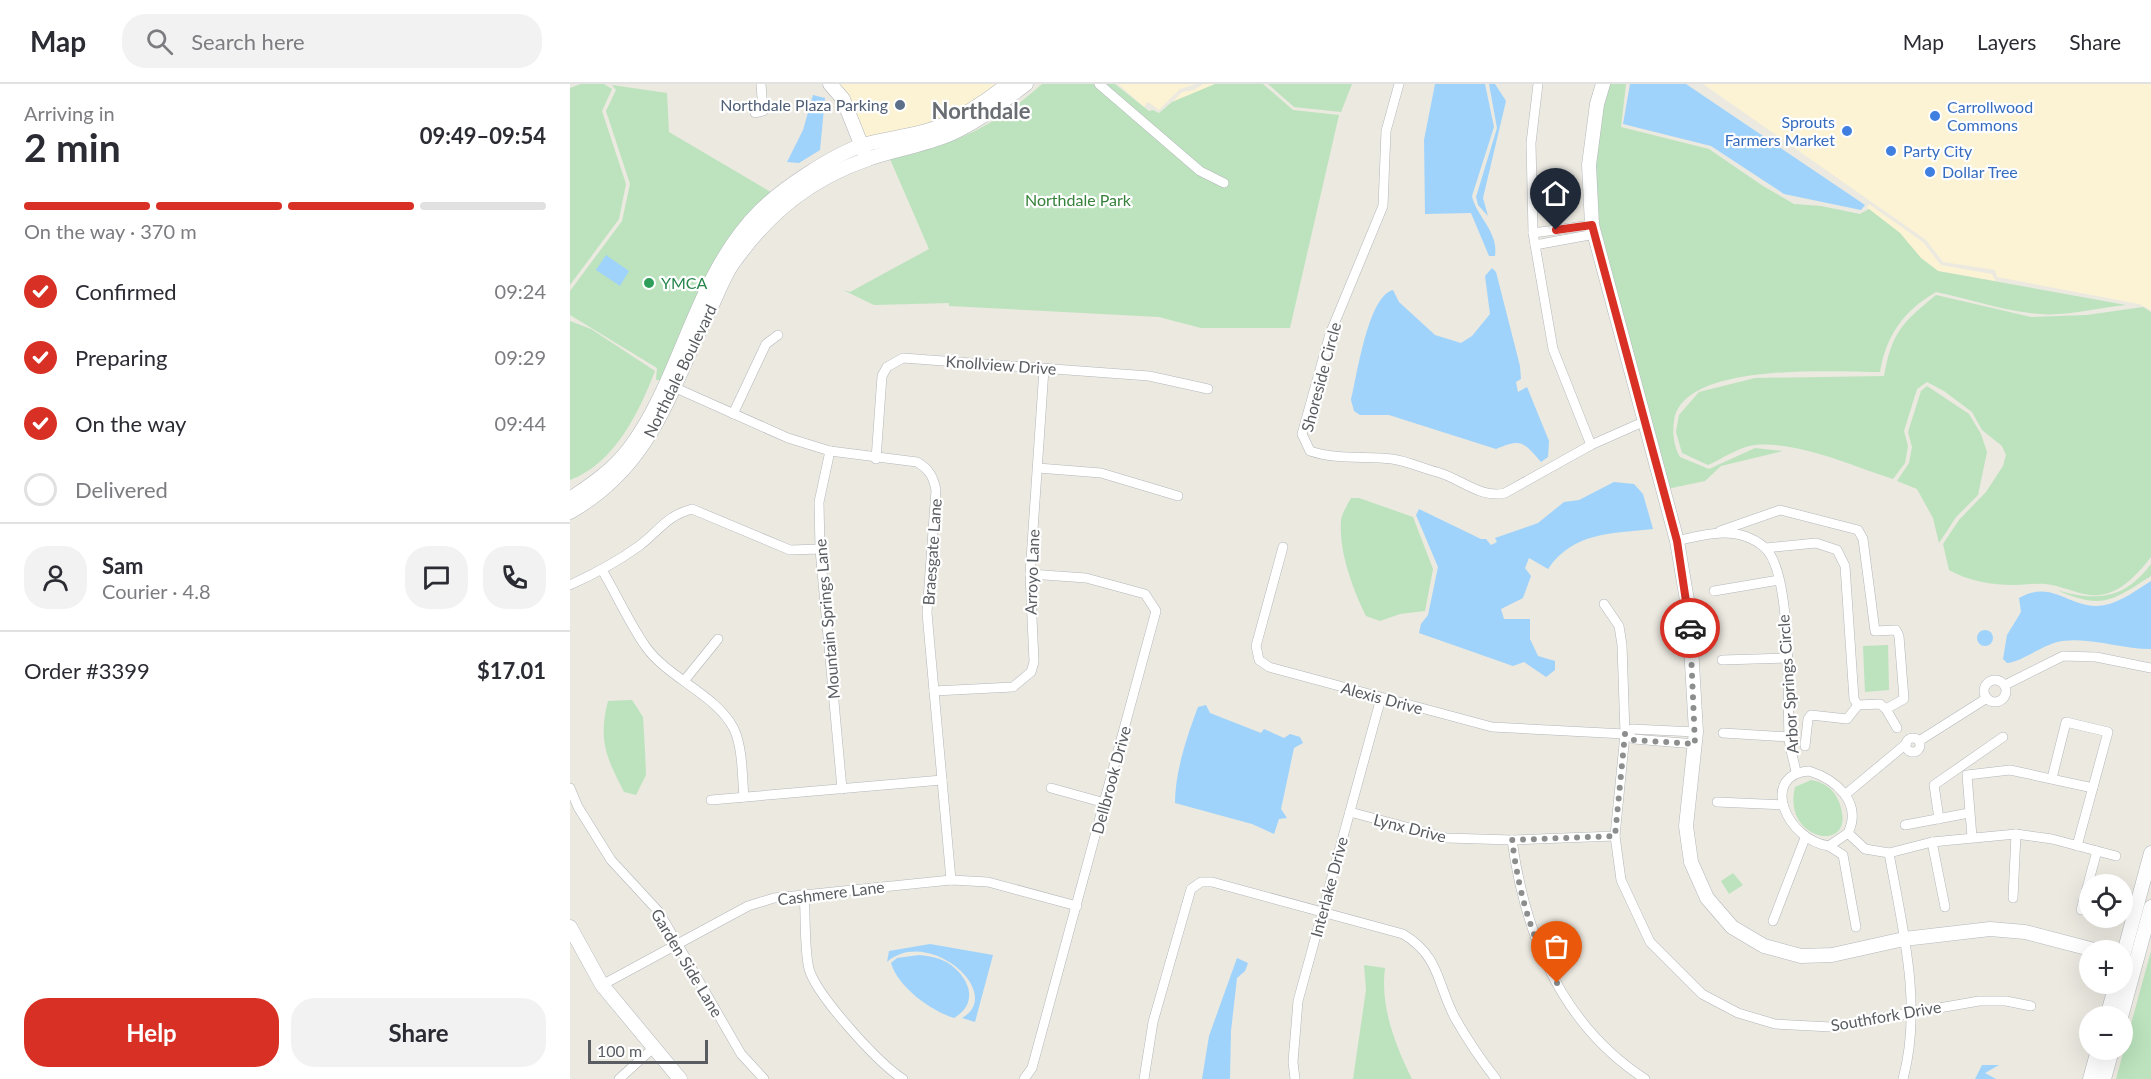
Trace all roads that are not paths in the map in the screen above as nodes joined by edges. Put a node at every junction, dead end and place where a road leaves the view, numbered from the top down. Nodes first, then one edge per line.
1 (761, 84) edge
2 (830, 84) edge
3 (1008, 84) edge
4 (1026, 84) edge
5 (1099, 84) edge
6 (1399, 84) edge
7 (1539, 84) edge
8 (1603, 84) edge
9 (755, 114) dead end
10 (862, 146) junction
11 (867, 159) junction
12 (1224, 183) dead end
13 (765, 214) junction
14 (1593, 230) junction
15 (1533, 233) junction
16 (1535, 245) junction
17 (778, 335) dead end
18 (1044, 369) junction
19 (669, 385) junction
20 (1208, 389) dead end
21 (733, 414) junction
22 (1643, 422) junction
23 (1591, 445) junction
24 (830, 451) junction
25 (876, 459) junction
26 (1038, 468) junction
27 (1178, 496) dead end
28 (570, 499) edge
29 (570, 512) edge
30 (1719, 531) junction
31 (1677, 541) junction
32 (1283, 547) dead end
33 (1766, 548) junction
34 (820, 549) junction
35 (602, 570) junction
36 (1030, 574) junction
37 (1779, 580) junction
38 (570, 585) edge
39 (1714, 591) dead end
40 (1604, 604) dead end
41 (718, 639) dead end
42 (1788, 657) junction
43 (1722, 660) dead end
44 (2151, 668) edge
45 (684, 681) junction
46 (2005, 685) junction
47 (934, 691) junction
48 (1381, 698) junction
49 (1987, 698) junction
50 (1856, 702) junction
51 (1886, 708) junction
52 (1898, 728) dead end
53 (1723, 733) dead end
54 (1625, 734) junction
55 (1789, 737) junction
56 (2003, 737) dead end
57 (1695, 738) junction
58 (1805, 746) dead end
59 (1963, 765) junction
60 (1796, 772) junction
61 (1967, 775) junction
62 (2052, 777) junction
63 (942, 780) junction
64 (570, 788) edge
65 (1051, 788) dead end
66 (2093, 788) junction
67 (842, 789) junction
68 (1846, 794) junction
69 (744, 797) junction
70 (711, 800) dead end
71 (1717, 802) dead end
72 (1105, 803) junction
73 (1783, 805) junction
74 (1350, 812) junction
75 (1969, 813) junction
76 (1939, 819) junction
77 (1905, 825) dead end
78 (1848, 833) junction
79 (2016, 834) junction
80 (1615, 836) junction
81 (1972, 837) junction
82 (1805, 838) junction
83 (1512, 840) junction
84 (1932, 842) junction
85 (1829, 846) junction
86 (2077, 846) junction
87 (2097, 851) junction
88 (1889, 853) junction
89 (2151, 853) edge
90 (2116, 856) dead end
91 (2091, 874) edge
92 (951, 880) junction
93 (804, 894) junction
94 (2013, 898) dead end
95 (1077, 906) junction
96 (1945, 907) dead end
97 (2151, 907) edge
98 (1322, 913) junction
99 (1773, 921) dead end
100 (570, 927) edge
101 (1856, 927) dead end
102 (1904, 939) junction
103 (2130, 940) edge
104 (677, 943) junction
105 (2133, 944) edge
106 (2079, 946) edge
107 (602, 985) junction
108 (2031, 1006) dead end
109 (1912, 1012) junction
110 (652, 1049) junction
111 (2095, 1060) edge
112 (2109, 1060) edge
113 (619, 1079) edge
114 (680, 1079) edge
115 (764, 1079) edge
116 (903, 1079) edge
117 (1024, 1079) edge
118 (1144, 1079) edge
119 (1294, 1079) edge
120 (1497, 1079) edge
121 (1645, 1079) edge
122 (1903, 1079) edge
123 (2090, 1079) edge
124 (2104, 1079) edge

1 - 9 street
2 - 10 street
3 - 10 street, Northdale Boulevard
4 - 11 street, Northdale Boulevard
5 - 12 street
6 - 23 street, Shoreside Circle
7 - 15 street
8 - 14 street
10 - 11 street
10 - 13 street, Northdale Boulevard
11 - 13 street, Northdale Boulevard
13 - 19 street, Northdale Boulevard
14 - 15 street
14 - 16 street
14 - 22 street
15 - 16 street
16 - 23 street
17 - 21 street
18 - 20 street, Knollview Drive
18 - 25 street, Knollview Drive
18 - 26 street, Arroyo Lane
19 - 21 street, Braesgate Lane
19 - 28 street, Northdale Boulevard
19 - 29 street, Northdale Boulevard
21 - 24 street, Braesgate Lane
22 - 23 street, Shoreside Circle
22 - 31 street
24 - 25 street, Braesgate Lane
24 - 34 street, Mountain Springs Lane
25 - 47 street, Braesgate Lane
26 - 27 street
26 - 36 street, Arroyo Lane
30 - 31 street
30 - 33 street
30 - 51 street
31 - 57 street
32 - 48 street, Alexis Drive
33 - 37 street, Arbor Springs Circle
33 - 50 street
34 - 35 street
34 - 67 street, Mountain Springs Lane
35 - 38 street
35 - 45 street
36 - 47 street, Arroyo Lane
36 - 72 street, Dellbrook Drive
37 - 39 street
37 - 42 street, Arbor Springs Circle
40 - 54 street, Southfork Drive
41 - 45 street
42 - 43 street
42 - 55 street, Arbor Springs Circle
44 - 46 street
45 - 69 street
46 - 49 street
46 - 49 street
47 - 63 street, Braesgate Lane
48 - 54 street, Alexis Drive
48 - 74 street, Interlake Drive
49 - 68 street
50 - 51 street
50 - 58 street
51 - 52 street
53 - 55 street
54 - 57 street, Alexis Drive
54 - 80 street, Southfork Drive
55 - 60 street, Arbor Springs Circle
56 - 59 street
57 - 102 street
59 - 61 street
59 - 76 street
60 - 68 street
60 - 73 street
61 - 62 street
61 - 75 street
62 - 66 street
62 - 66 street
63 - 67 street
63 - 92 street, Braesgate Lane
64 - 104 street, Garden Side Lane
65 - 72 street
66 - 86 street
67 - 69 street
68 - 78 street
69 - 70 street
71 - 73 street
72 - 95 street, Dellbrook Drive
73 - 82 street
74 - 83 street, Lynx Drive
74 - 98 street, Interlake Drive
75 - 76 street
75 - 81 street
76 - 77 street
78 - 85 street
78 - 88 street
79 - 81 street
79 - 86 street
79 - 94 street
80 - 83 street, Lynx Drive
80 - 109 street, Southfork Drive
81 - 84 street
82 - 85 street
82 - 99 street
83 - 121 street
84 - 88 street
84 - 96 street
85 - 101 street
86 - 87 street
87 - 90 street
87 - 91 street
88 - 102 street
89 - 103 street
92 - 93 street, Cashmere Lane
92 - 95 street, Cashmere Lane
93 - 104 street, Cashmere Lane
93 - 116 street
95 - 117 street, Dellbrook Drive
97 - 105 street
98 - 118 street
98 - 119 street, Interlake Drive
98 - 120 street
100 - 107 street
102 - 106 street
102 - 109 street
104 - 107 street, Cashmere Lane
104 - 115 street, Garden Side Lane
107 - 110 street
108 - 109 street, Southfork Drive
109 - 122 street
110 - 113 street
110 - 114 street
111 - 123 street
112 - 124 street

